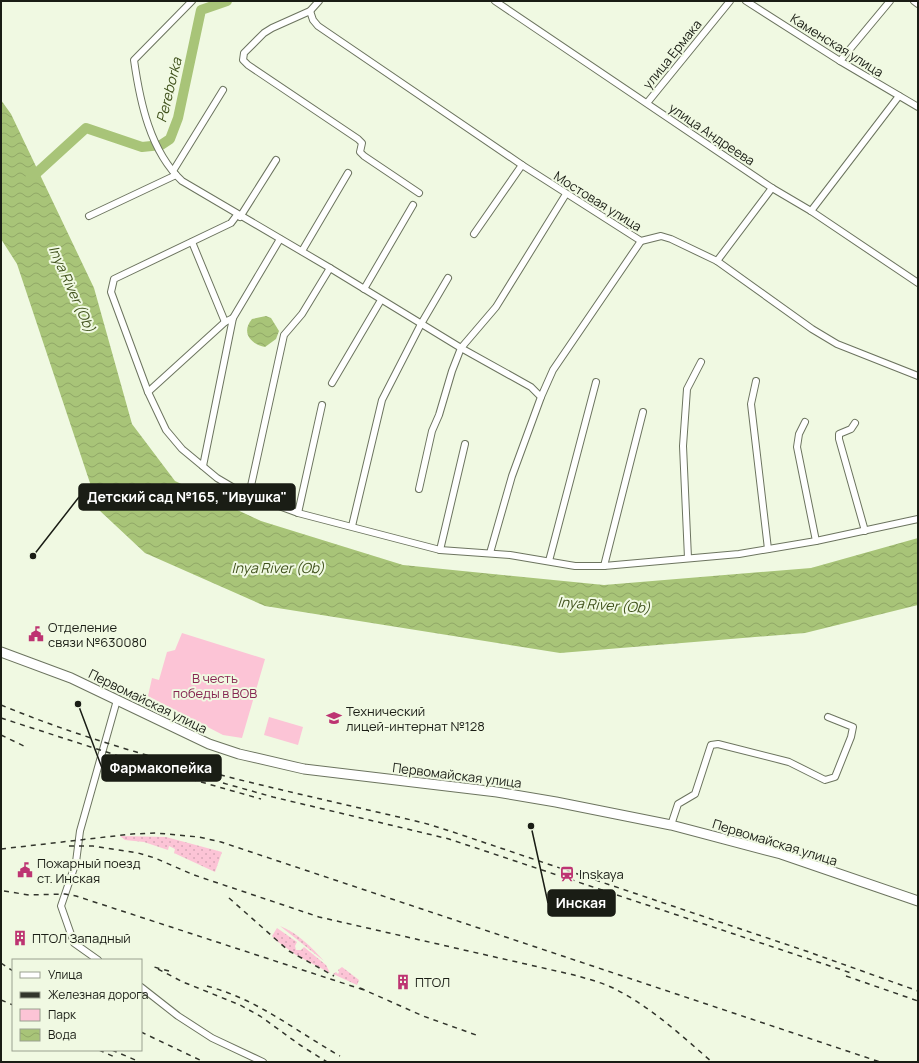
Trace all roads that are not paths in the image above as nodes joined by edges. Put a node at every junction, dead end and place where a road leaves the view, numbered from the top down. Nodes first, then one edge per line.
1 (192, 1) edge
2 (319, 1) edge
3 (495, 1) edge
4 (729, 1) edge
5 (746, 1) edge
6 (890, 1) edge
7 (914, 1) edge
8 (918, 4) edge
9 (310, 11) junction
10 (840, 61) junction
11 (223, 90) dead end
12 (899, 96) junction
13 (647, 102) junction
14 (918, 107) edge
15 (276, 160) dead end
16 (522, 165) junction
17 (174, 173) junction
18 (348, 173) dead end
19 (772, 188) junction
20 (419, 193) dead end
21 (566, 194) junction
22 (413, 205) dead end
23 (811, 211) junction
24 (89, 216) dead end
25 (239, 216) junction
26 (474, 234) dead end
27 (280, 239) junction
28 (641, 241) junction
29 (192, 242) junction
30 (302, 251) junction
31 (717, 261) junction
32 (330, 268) junction
33 (448, 278) dead end
34 (918, 283) edge
35 (364, 289) junction
36 (381, 300) junction
37 (233, 318) junction
38 (225, 322) junction
39 (421, 324) junction
40 (461, 348) junction
41 (701, 362) dead end
42 (918, 376) edge
43 (756, 381) dead end
44 (332, 382) dead end
45 (596, 382) dead end
46 (148, 392) junction
47 (541, 397) junction
48 (322, 405) dead end
49 (643, 412) dead end
50 (805, 422) dead end
51 (855, 423) dead end
52 (465, 444) dead end
53 (203, 466) junction
54 (419, 489) dead end
55 (249, 496) junction
56 (298, 513) junction
57 (918, 519) edge
58 (352, 526) junction
59 (865, 531) junction
60 (816, 541) junction
61 (768, 549) junction
62 (440, 550) junction
63 (490, 553) junction
64 (688, 558) junction
65 (549, 561) junction
66 (604, 566) junction
67 (1, 652) edge
68 (117, 700) junction
69 (828, 718) dead end
70 (671, 825) junction
71 (918, 901) edge
72 (97, 959) edge
73 (142, 988) edge
74 (264, 1062) edge

1 - 17 street
2 - 9 street
3 - 13 street, улица Андреева
4 - 13 street, улица Ермака
5 - 10 street, Каменская улица
6 - 10 street
7 - 8 street
9 - 16 street, Мостовая улица
9 - 20 street
10 - 12 street, Каменская улица
11 - 17 street
12 - 14 street, Каменская улица
12 - 23 street
13 - 19 street, улица Андреева
15 - 25 street
16 - 21 street, Мостовая улица
16 - 26 street
17 - 24 street
17 - 25 street
18 - 30 street
19 - 23 street, улица Андреева
19 - 31 street
21 - 28 street, Мостовая улица
21 - 40 street
22 - 35 street
23 - 34 street, улица Андреева
25 - 27 street
25 - 29 street
27 - 30 street
27 - 37 street
28 - 31 street, Мостовая улица
28 - 47 street
29 - 38 street
29 - 46 street
30 - 32 street
31 - 42 street, Мостовая улица
32 - 35 street
32 - 55 street
33 - 39 street
35 - 36 street
36 - 39 street
36 - 44 street
37 - 38 street
37 - 53 street
38 - 46 street
39 - 40 street
39 - 58 street
40 - 47 street
40 - 54 street
41 - 64 street
43 - 61 street
45 - 65 street
46 - 53 street
47 - 63 street
48 - 56 street
49 - 66 street
50 - 60 street
51 - 59 street
52 - 62 street
53 - 55 street
55 - 56 street
56 - 58 street
57 - 59 street
58 - 62 street
59 - 60 street
60 - 61 street
61 - 64 street
62 - 63 street
63 - 65 street
64 - 66 street
65 - 66 street
67 - 68 main road, Первомайская улица
68 - 70 main road, Первомайская улица
68 - 72 street
69 - 70 street
70 - 71 main road, Первомайская улица
73 - 74 street

